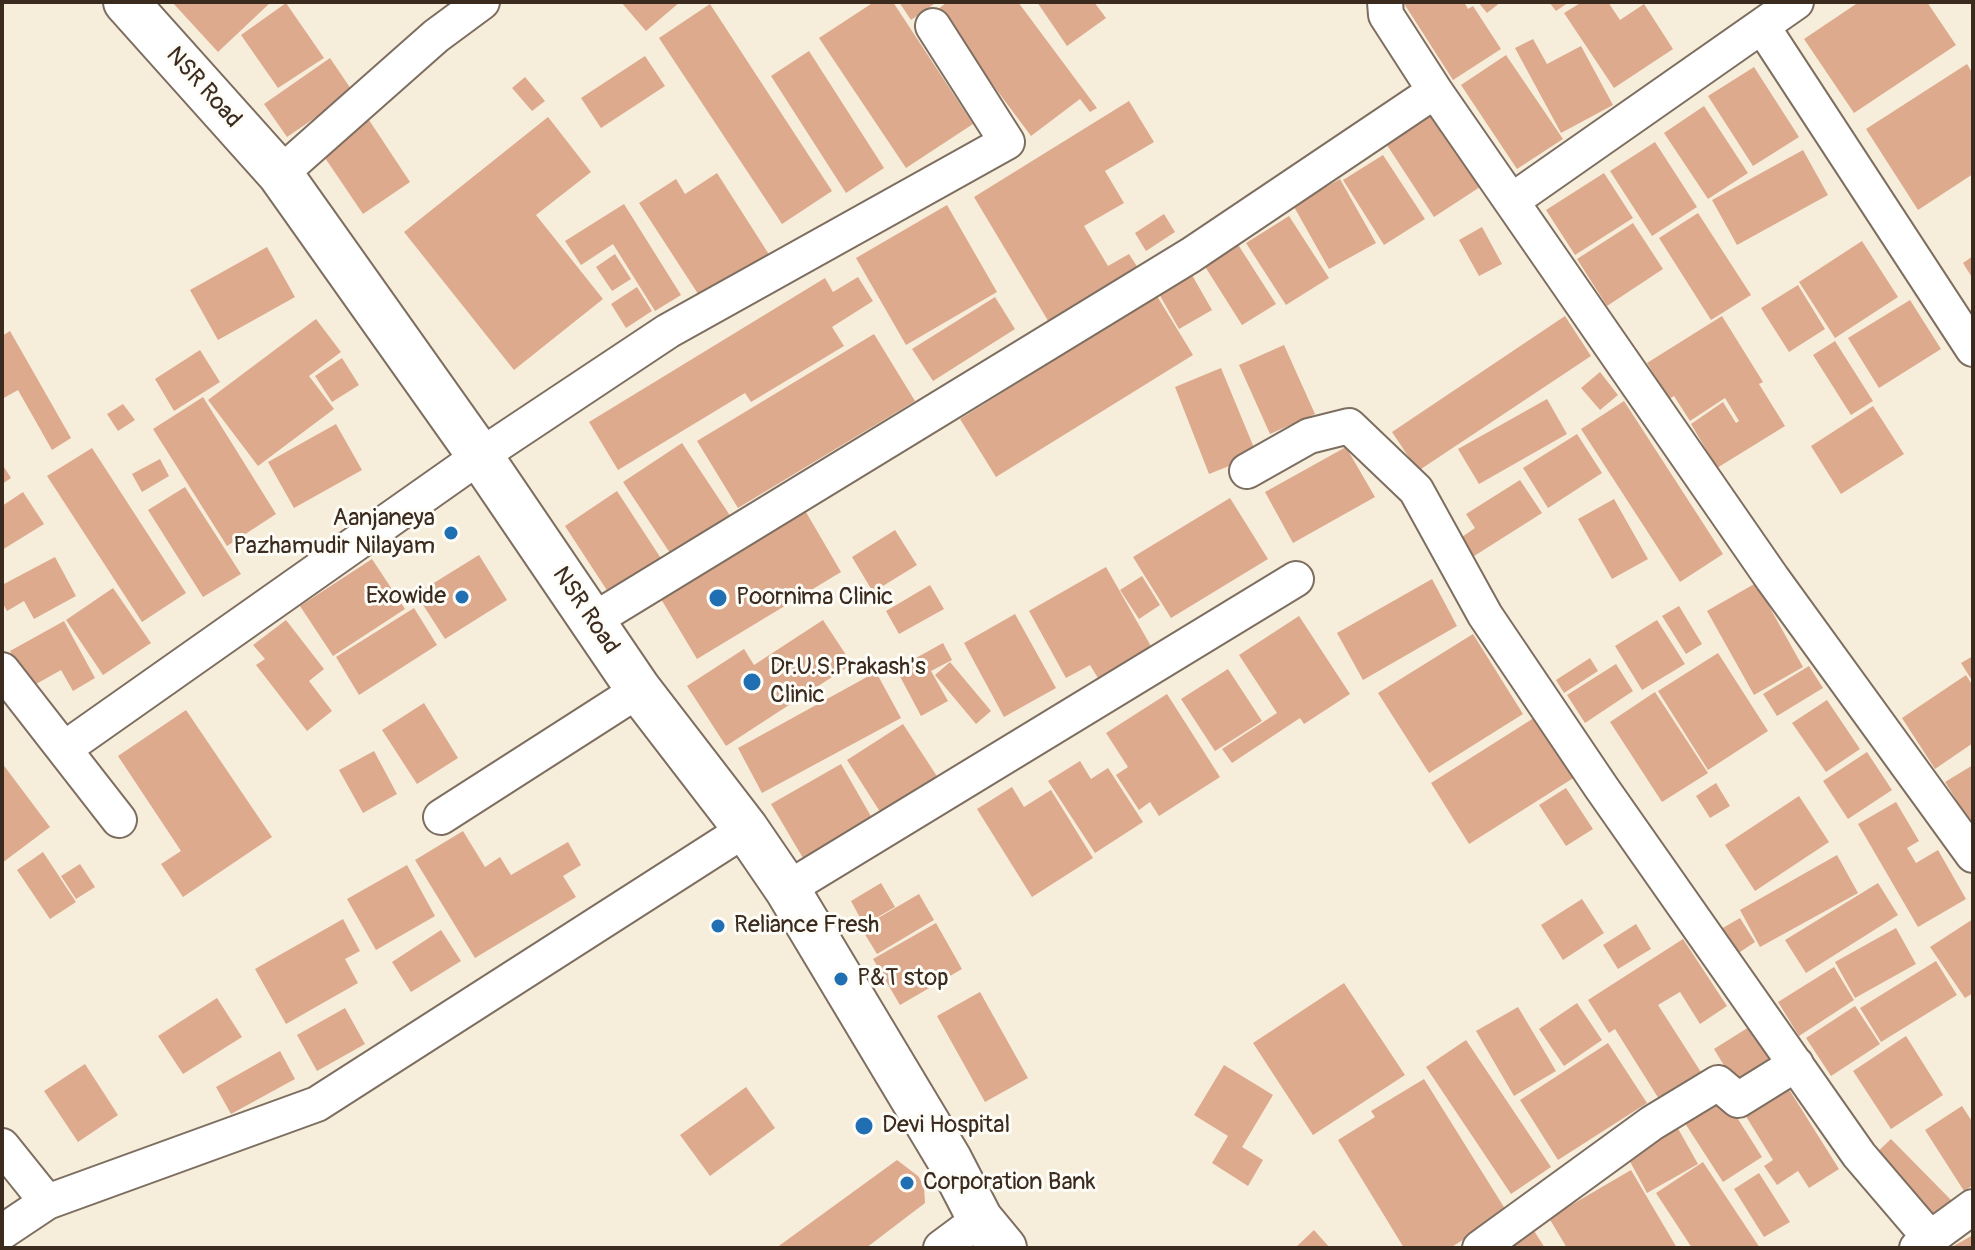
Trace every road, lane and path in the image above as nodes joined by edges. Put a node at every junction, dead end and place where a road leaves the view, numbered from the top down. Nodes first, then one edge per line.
1 (126, 2) edge
2 (482, 2) edge
3 (1385, 2) edge
4 (1796, 2) edge
5 (933, 26) dead end
6 (1762, 26) junction
7 (1435, 91) junction
8 (280, 174) junction
9 (1513, 200) junction
10 (1973, 349) edge
11 (480, 456) junction
12 (1247, 471) dead end
13 (1296, 579) dead end
14 (592, 621) junction
15 (2, 670) edge
16 (639, 690) junction
17 (64, 749) junction
18 (441, 817) dead end
19 (119, 820) dead end
20 (746, 829) junction
21 (1973, 855) edge
22 (787, 889) junction
23 (1796, 1064) junction
24 (2, 1146) edge
25 (47, 1202) junction
26 (1973, 1207) edge
27 (2, 1232) edge
28 (992, 1234) edge
29 (1923, 1243) edge
30 (941, 1248) edge
31 (1480, 1248) edge

1 - 8 main road, NSR Road
2 - 8 street
3 - 7 street
4 - 6 street
5 - 11 street
6 - 9 street
6 - 10 street
7 - 9 street
7 - 14 street
8 - 11 main road, NSR Road
9 - 21 street
11 - 14 main road, NSR Road
11 - 17 street
12 - 23 street
13 - 22 street
14 - 16 main road, NSR Road
15 - 17 street
16 - 18 street
16 - 20 main road, NSR Road
17 - 19 street
20 - 22 main road, NSR Road
20 - 25 street
22 - 28 main road, NSR Road
23 - 29 street
23 - 31 street
24 - 25 street
25 - 27 street
26 - 29 street
28 - 30 street

